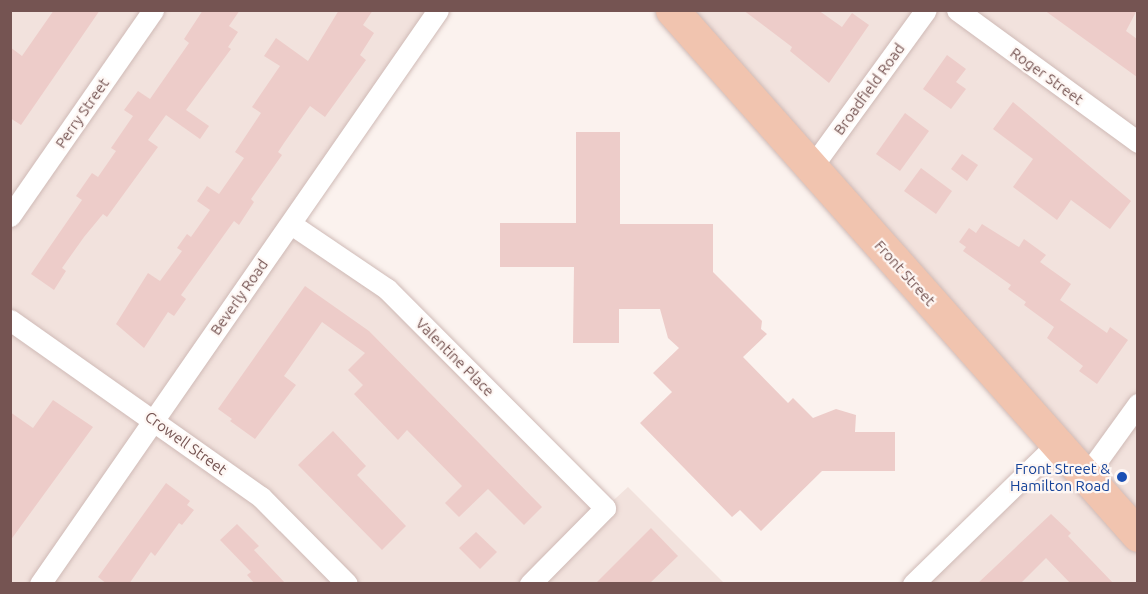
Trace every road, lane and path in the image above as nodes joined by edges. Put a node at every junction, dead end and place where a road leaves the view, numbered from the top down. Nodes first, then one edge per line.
1 (153, 10) edge
2 (438, 10) edge
3 (672, 10) edge
4 (926, 10) edge
5 (957, 10) edge
6 (1137, 142) edge
7 (812, 168) junction
8 (10, 216) edge
9 (291, 224) junction
10 (10, 320) edge
11 (1137, 404) edge
12 (154, 420) junction
13 (1057, 444) junction
14 (1086, 476) junction
15 (1137, 535) edge
16 (40, 584) edge
17 (347, 584) edge
18 (530, 584) edge
19 (913, 584) edge

1 - 8 street, Perry Street
2 - 9 street, Beverly Road
3 - 7 main road, Front Street
4 - 7 street, Broadfield Road
5 - 6 street, Roger Street
7 - 13 main road, Front Street
9 - 12 street, Beverly Road
9 - 18 street, Valentine Place
10 - 12 street, Crowell Street
11 - 14 street
12 - 16 street, Beverly Road
12 - 17 street, Crowell Street
13 - 14 main road, Front Street
13 - 19 street
14 - 15 main road, Front Street

